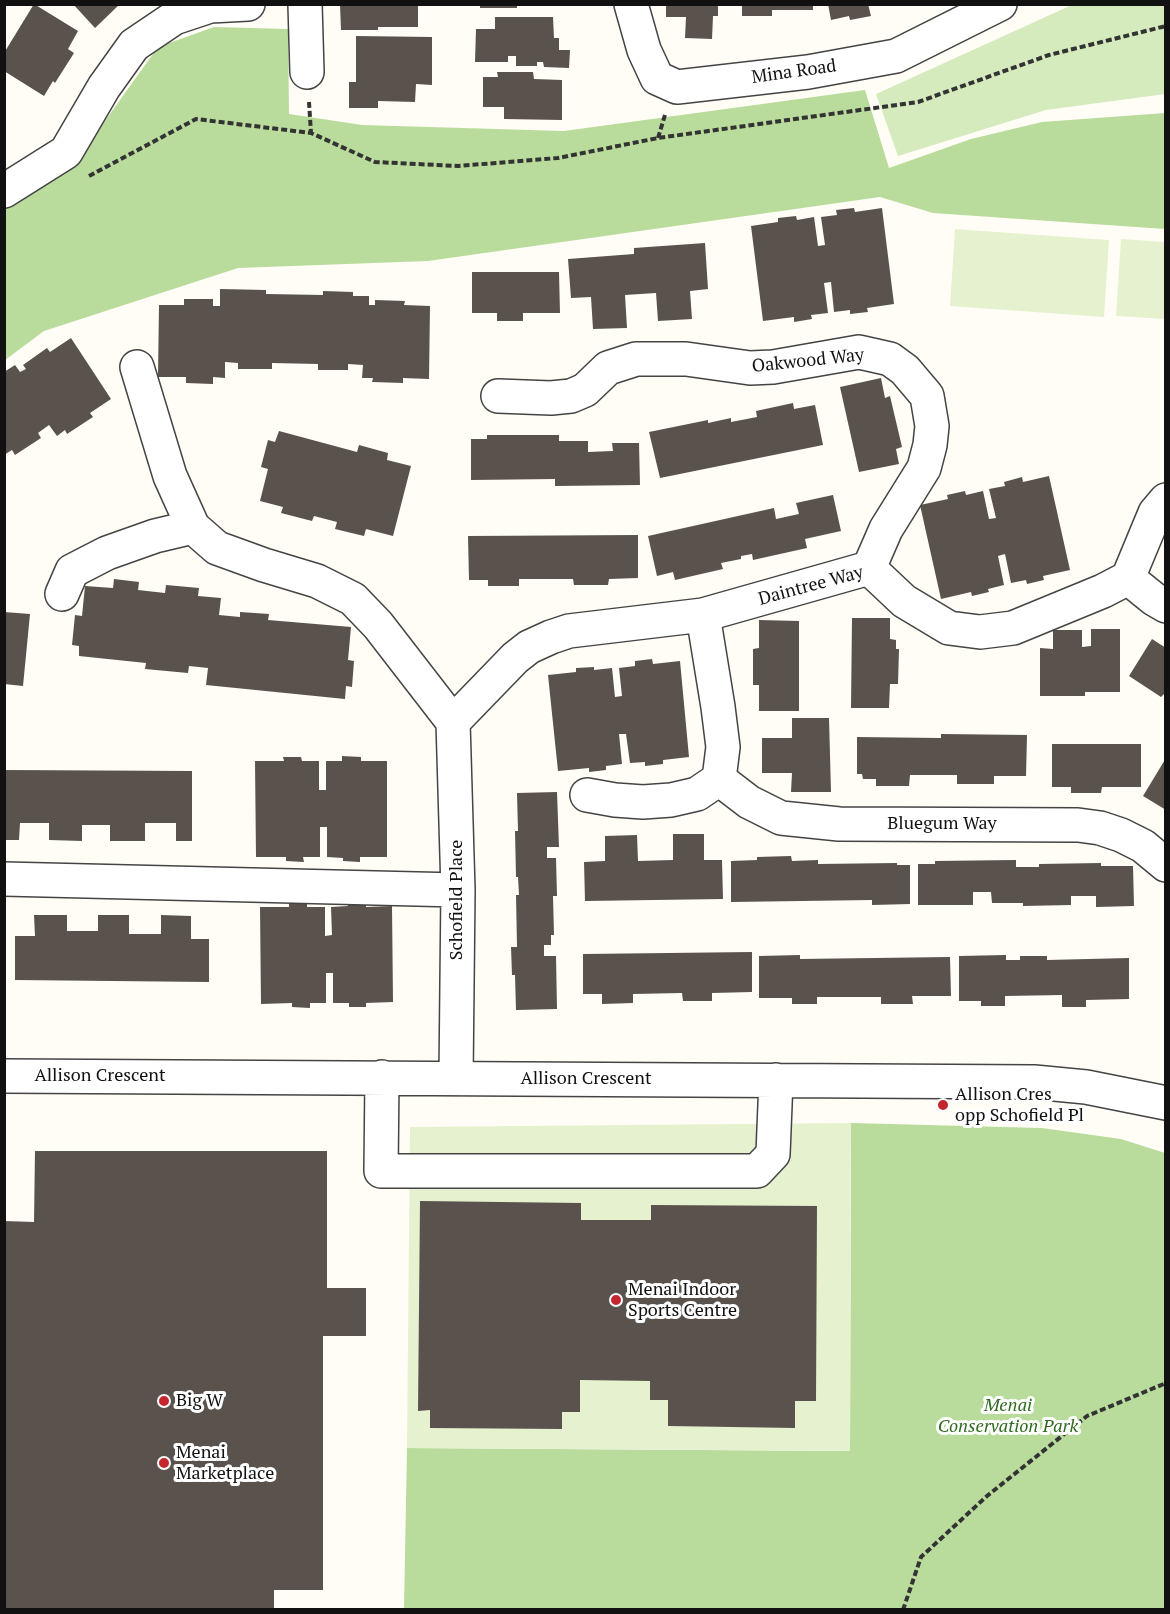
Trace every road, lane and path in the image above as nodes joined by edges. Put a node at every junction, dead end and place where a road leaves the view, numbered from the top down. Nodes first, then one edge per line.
1 (248, 4) edge
2 (305, 4) edge
3 (631, 4) edge
4 (1000, 4) edge
5 (1166, 26) edge
6 (307, 72) dead end
7 (87, 177) dead end
8 (4, 191) edge
9 (137, 368) dead end
10 (498, 396) dead end
11 (1166, 500) edge
12 (193, 527) junction
13 (869, 568) junction
14 (1128, 578) junction
15 (62, 594) dead end
16 (1166, 606) edge
17 (703, 615) junction
18 (453, 722) junction
19 (719, 780) junction
20 (587, 795) dead end
21 (1166, 865) edge
22 (4, 879) edge
23 (458, 890) junction
24 (4, 1076) edge
25 (382, 1077) junction
26 (456, 1078) junction
27 (776, 1080) junction
28 (1166, 1103) edge
29 (1166, 1383) edge
30 (903, 1610) edge

1 - 8 street
2 - 6 street
3 - 4 street, Mina Road
5 - 7 path
9 - 12 street
10 - 13 street, Oakwood Way
11 - 14 street
12 - 15 street
12 - 18 street
13 - 14 street, Daintree Way
13 - 17 street, Daintree Way
14 - 16 street
17 - 18 street, Daintree Way
17 - 19 street
18 - 23 street, Schofield Place
19 - 20 street
19 - 21 street, Bluegum Way
22 - 23 street
23 - 26 street, Schofield Place
24 - 25 street, Allison Crescent
25 - 26 street, Allison Crescent
25 - 27 street
26 - 27 street, Allison Crescent
27 - 28 street, Allison Crescent
29 - 30 path

